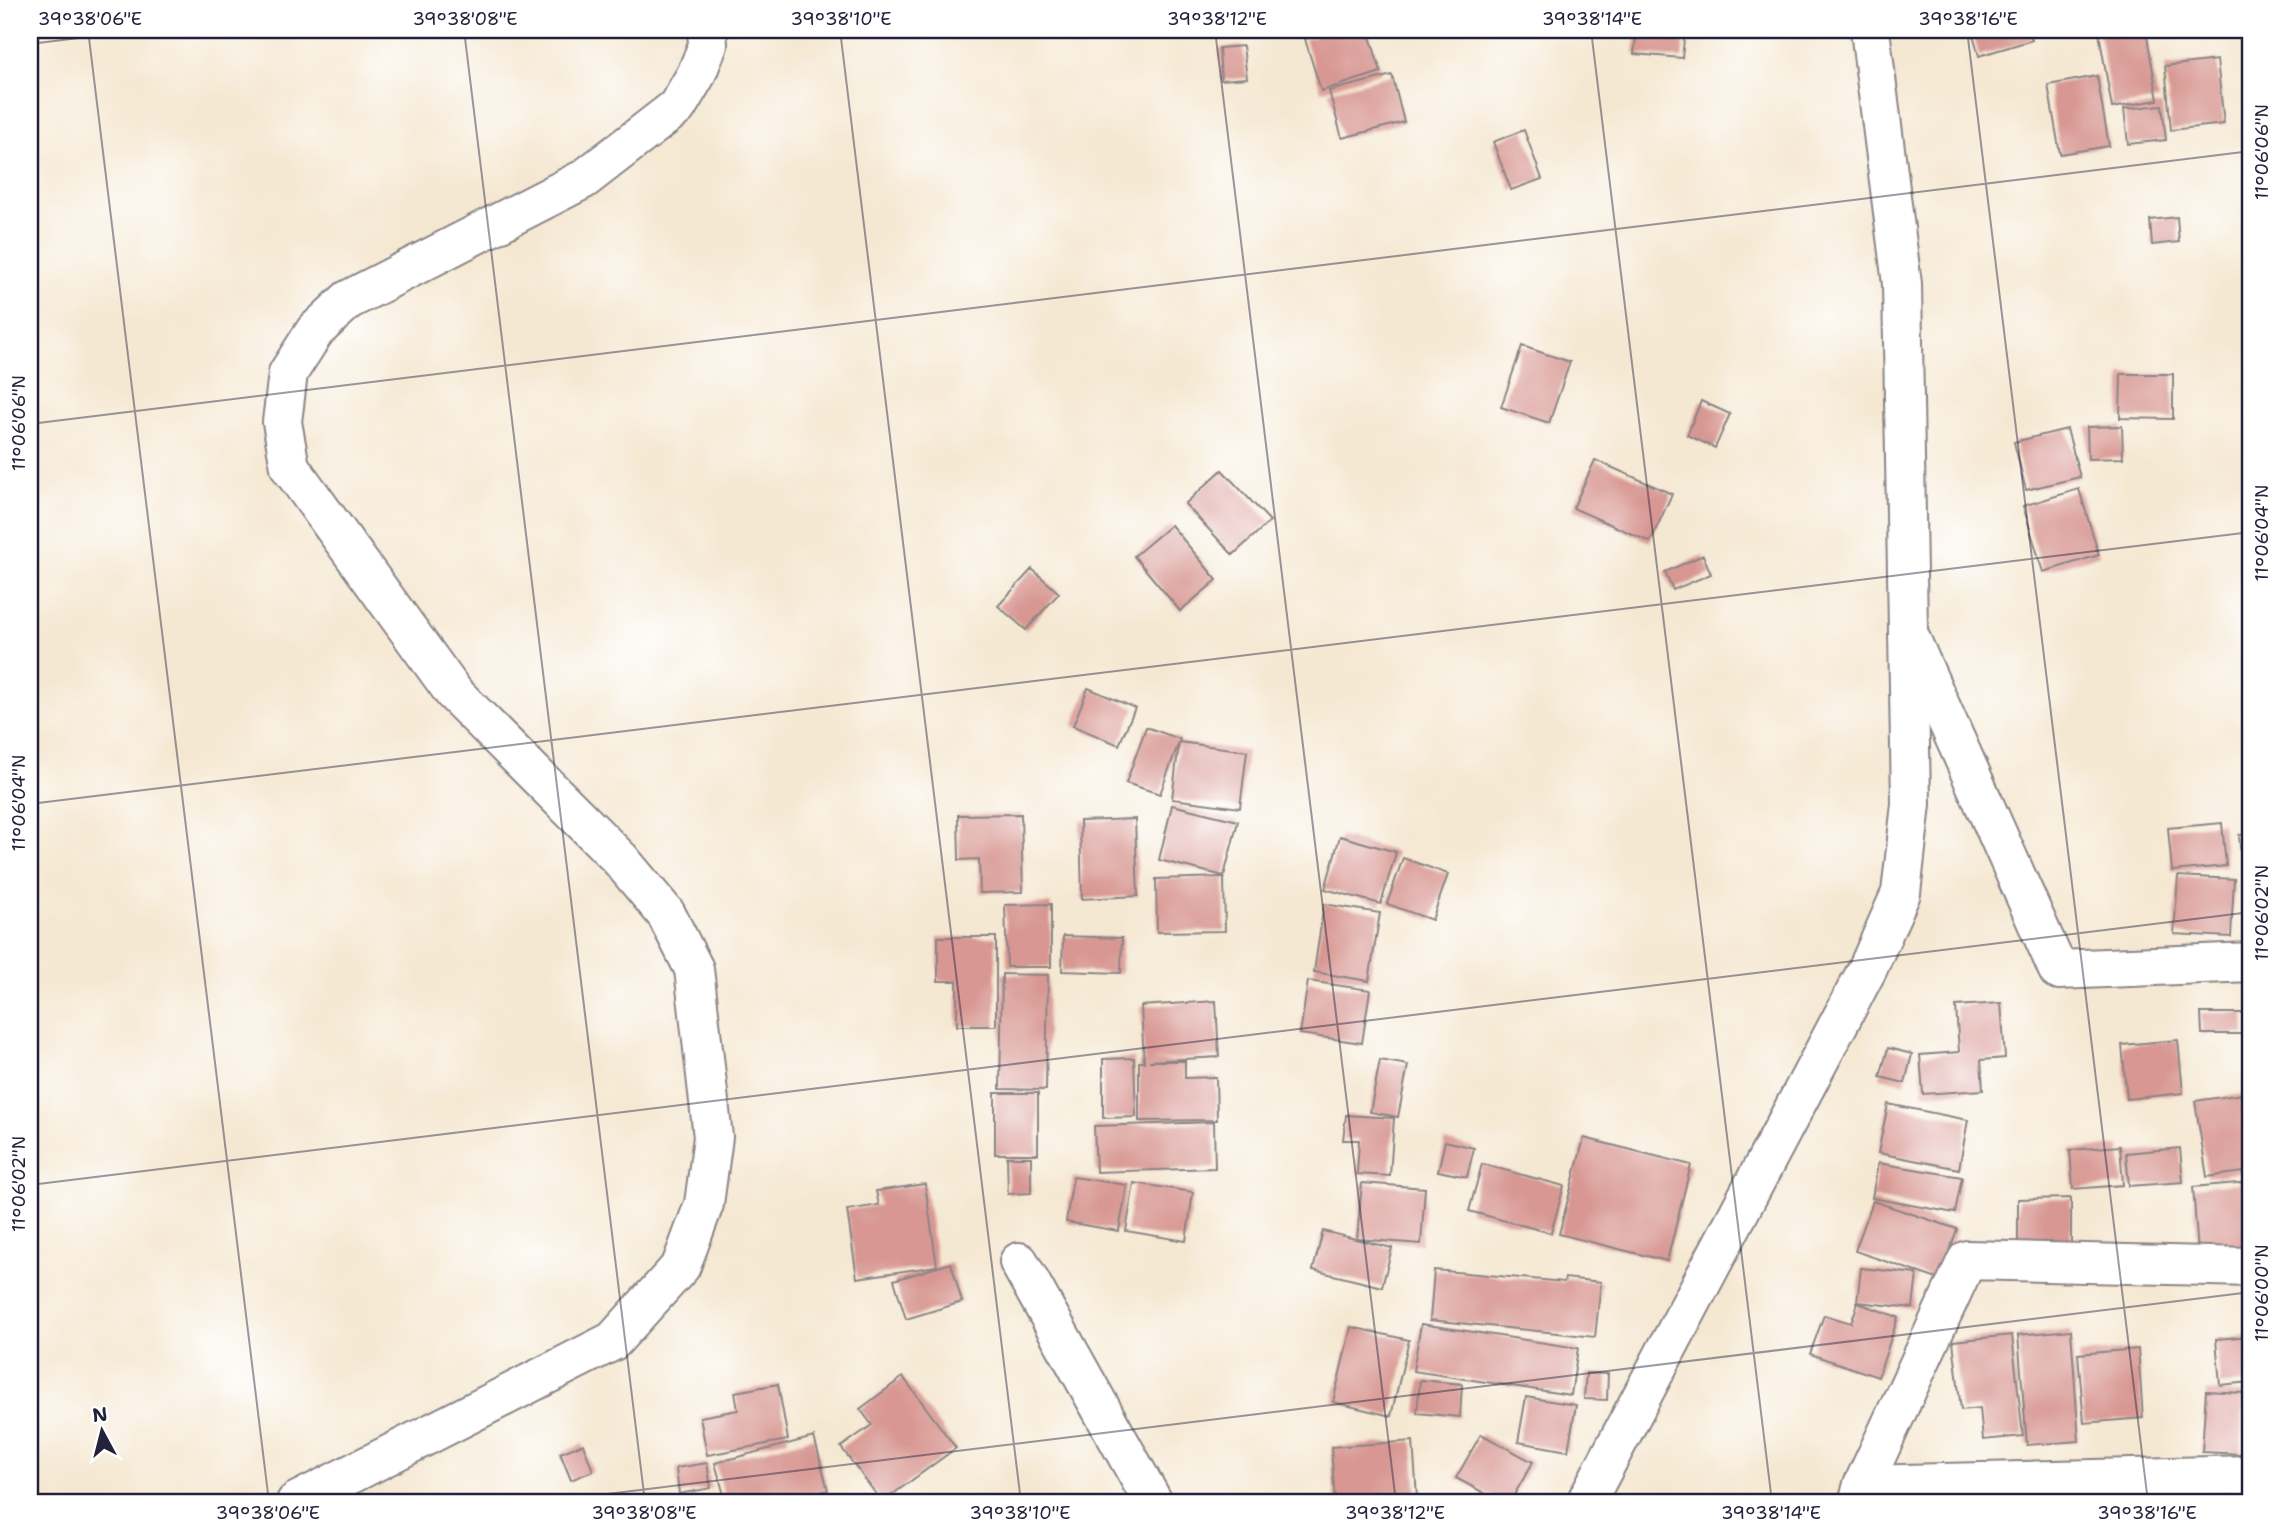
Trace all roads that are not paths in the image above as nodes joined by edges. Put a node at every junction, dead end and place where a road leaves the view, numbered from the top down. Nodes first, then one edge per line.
1 (707, 30) edge
2 (1870, 30) edge
3 (1908, 633) junction
4 (2251, 962) edge
5 (1019, 1262) dead end
6 (2251, 1267) edge
7 (2229, 1485) edge
8 (1861, 1494) edge
9 (296, 1502) edge
10 (1153, 1502) edge
11 (1586, 1502) edge

1 - 9 street
2 - 3 street
3 - 4 street
3 - 11 street
5 - 10 street
6 - 8 street
7 - 8 street

